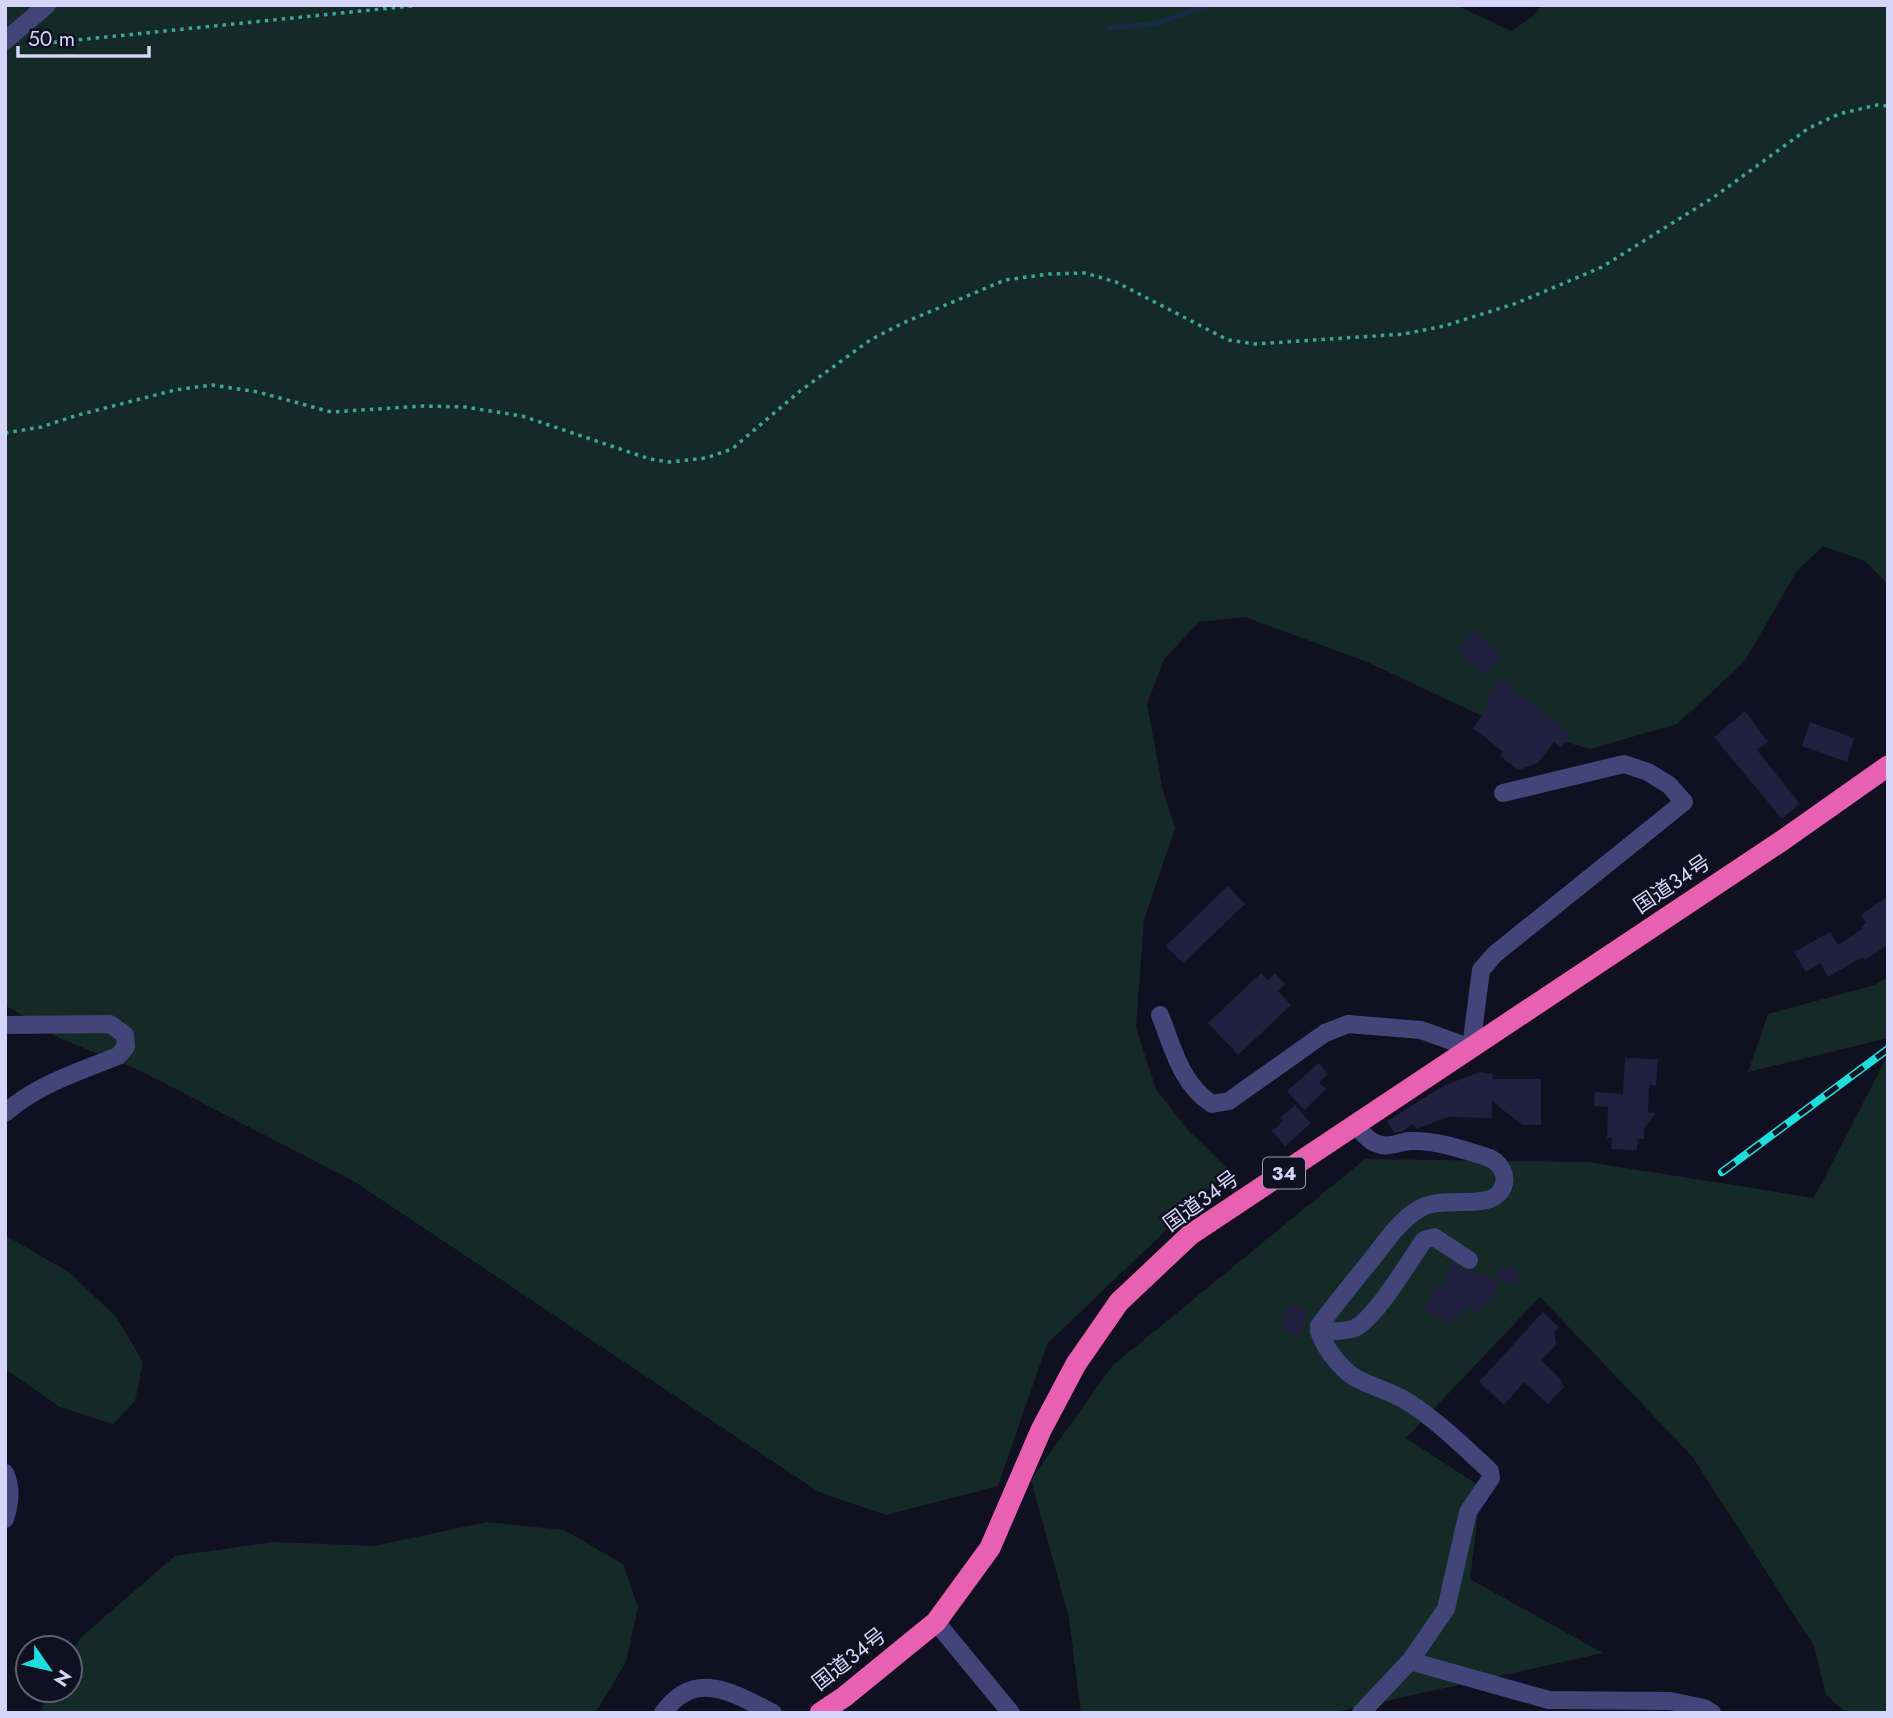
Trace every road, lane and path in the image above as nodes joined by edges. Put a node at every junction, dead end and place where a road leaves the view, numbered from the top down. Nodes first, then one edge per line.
1 (47, 5) edge
2 (420, 5) edge
3 (12, 43) edge
4 (1888, 106) edge
5 (5, 433) edge
6 (1888, 766) edge
7 (1503, 793) dead end
8 (1160, 1015) dead end
9 (5, 1025) edge
10 (1471, 1048) junction
11 (5, 1113) edge
12 (1356, 1125) junction
13 (1469, 1260) dead end
14 (1319, 1332) junction
15 (5, 1473) edge
16 (5, 1518) edge
17 (936, 1622) junction
18 (1410, 1661) junction
19 (663, 1713) edge
20 (773, 1713) edge
21 (820, 1713) edge
22 (1011, 1713) edge
23 (1361, 1713) edge
24 (1712, 1713) edge

1 - 3 street
2 - 3 path
4 - 5 path
6 - 10 highway, 国道34号 / 34
7 - 10 street
8 - 10 street
9 - 11 street
10 - 12 highway, 国道34号 / 34
12 - 14 street
12 - 17 highway, 国道34号 / 34
13 - 14 street
14 - 18 street
15 - 16 street
17 - 21 highway, 国道34号 / 34
17 - 22 street
18 - 23 street
18 - 24 street
19 - 20 street

